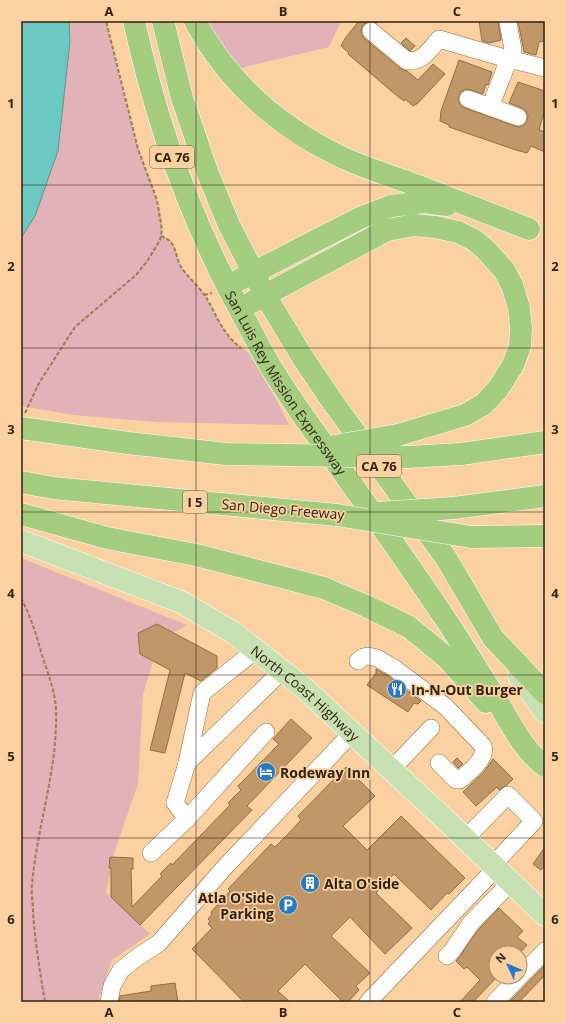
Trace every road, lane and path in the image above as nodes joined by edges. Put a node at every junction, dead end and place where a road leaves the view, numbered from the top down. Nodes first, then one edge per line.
1 (106, 21) edge
2 (134, 21) edge
3 (163, 21) edge
4 (195, 21) edge
5 (508, 23) dead end
6 (371, 31) dead end
7 (510, 59) junction
8 (545, 68) edge
9 (468, 99) dead end
10 (490, 107) junction
11 (518, 117) dead end
12 (537, 232) edge
13 (161, 236) junction
14 (252, 273) junction
15 (227, 286) junction
16 (264, 295) junction
17 (238, 309) junction
18 (243, 349) dead end
19 (22, 421) edge
20 (545, 442) edge
21 (287, 455) junction
22 (21, 482) edge
23 (545, 496) edge
24 (21, 514) edge
25 (337, 515) junction
26 (545, 536) edge
27 (21, 541) edge
28 (21, 598) edge
29 (492, 638) junction
30 (256, 650) junction
31 (358, 661) dead end
32 (282, 671) junction
33 (545, 693) edge
34 (545, 712) edge
35 (431, 728) dead end
36 (266, 732) dead end
37 (352, 733) junction
38 (522, 742) junction
39 (187, 763) junction
40 (439, 763) dead end
41 (542, 766) edge
42 (391, 770) junction
43 (187, 819) junction
44 (465, 839) junction
45 (152, 853) dead end
46 (500, 872) junction
47 (540, 908) edge
48 (545, 950) edge
49 (447, 956) dead end
50 (528, 968) edge
51 (511, 985) edge
52 (45, 1002) edge
53 (109, 1002) edge
54 (368, 1002) edge
55 (494, 1002) edge

1 - 13 path
2 - 15 highway, San Luis Rey Mission Expressway / CA 76
3 - 14 highway, CA 76
4 - 12 highway
5 - 7 street
6 - 7 street
7 - 8 street
7 - 10 street
9 - 10 street
10 - 11 street
12 - 14 highway
13 - 18 path
13 - 19 path
14 - 15 highway
14 - 16 highway, San Luis Rey Mission Expressway / CA 76
15 - 17 highway, San Luis Rey Mission Expressway / CA 76
16 - 17 highway
16 - 21 highway, bridge
16 - 29 highway, San Luis Rey Mission Expressway / CA 76
17 - 38 highway, San Luis Rey Mission Expressway / CA 76
19 - 21 highway
20 - 21 highway, bridge
22 - 25 highway, San Diego Freeway / I 5
23 - 25 highway, San Diego Freeway / I 5, bridge
24 - 38 highway
25 - 26 highway, bridge
27 - 30 main road, North Coast Highway
28 - 52 path
29 - 33 highway
29 - 34 main road, San Luis Rey Mission Expressway / CA 76
30 - 32 main road, North Coast Highway
30 - 39 street
31 - 40 street
32 - 37 main road, North Coast Highway
32 - 39 street
35 - 42 street
36 - 43 street
37 - 42 main road, North Coast Highway
37 - 53 street
38 - 41 highway, San Luis Rey Mission Expressway / CA 76
39 - 43 street
42 - 44 main road, North Coast Highway
43 - 45 street
44 - 46 main road, North Coast Highway
44 - 46 street
46 - 47 main road, North Coast Highway
46 - 49 street
46 - 54 street
48 - 50 street
51 - 55 street

